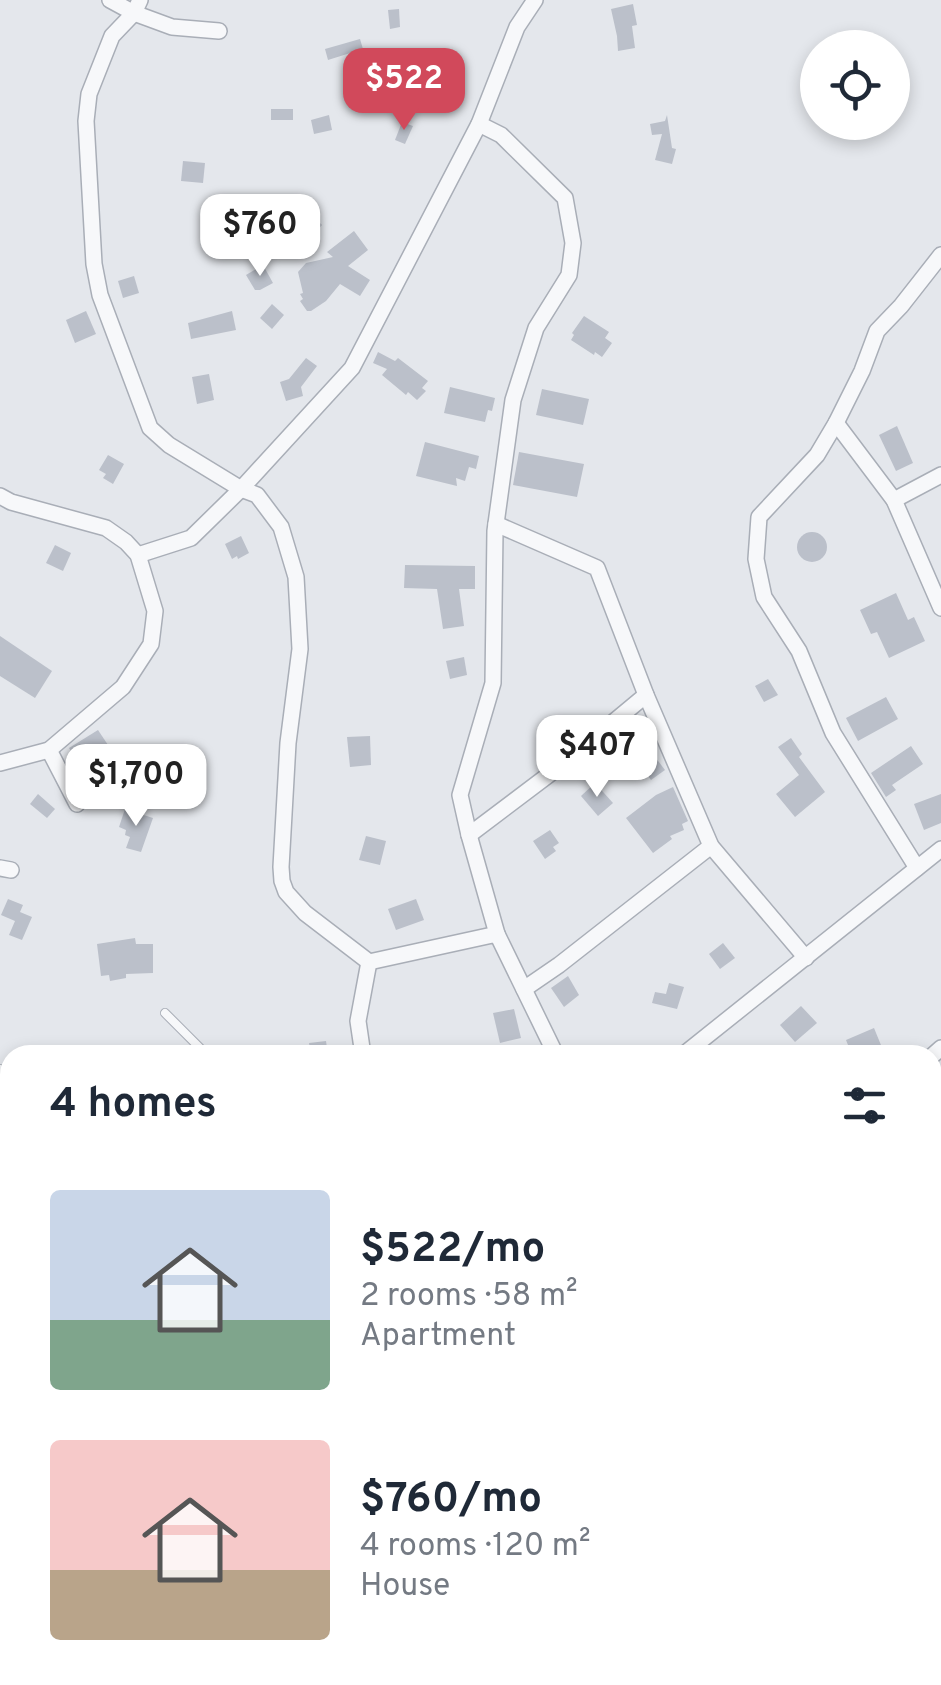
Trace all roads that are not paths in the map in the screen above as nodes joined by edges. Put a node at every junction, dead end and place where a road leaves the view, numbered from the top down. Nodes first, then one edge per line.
1 (110, 0) edge
2 (536, 0) edge
3 (137, 6) edge
4 (219, 31) dead end
5 (479, 124) junction
6 (941, 256) edge
7 (836, 424) junction
8 (941, 475) edge
9 (240, 489) junction
10 (0, 496) edge
11 (894, 500) junction
12 (496, 524) junction
13 (138, 555) junction
14 (941, 608) edge
15 (646, 695) junction
16 (49, 750) junction
17 (0, 763) edge
18 (77, 804) dead end
19 (469, 835) junction
20 (711, 846) junction
21 (941, 849) edge
22 (917, 868) junction
23 (497, 934) junction
24 (806, 958) junction
25 (369, 962) junction
26 (524, 989) junction
27 (165, 1014) dead end
28 (198, 1045) edge
29 (362, 1045) edge
30 (551, 1045) edge
31 (696, 1045) edge

1 - 3 street
2 - 5 street
3 - 4 street
3 - 9 street
5 - 9 street
5 - 12 street
6 - 7 street
7 - 11 street
7 - 22 street
8 - 11 street
9 - 13 street
9 - 25 street
10 - 13 street
11 - 14 street
12 - 15 street
12 - 19 street
13 - 16 street
15 - 19 street
15 - 20 street
16 - 17 street
16 - 18 street
19 - 23 street
20 - 24 street
20 - 26 street
21 - 22 street
22 - 24 street
23 - 25 street
23 - 26 street
24 - 31 street
25 - 29 street
26 - 30 street
27 - 28 lane

